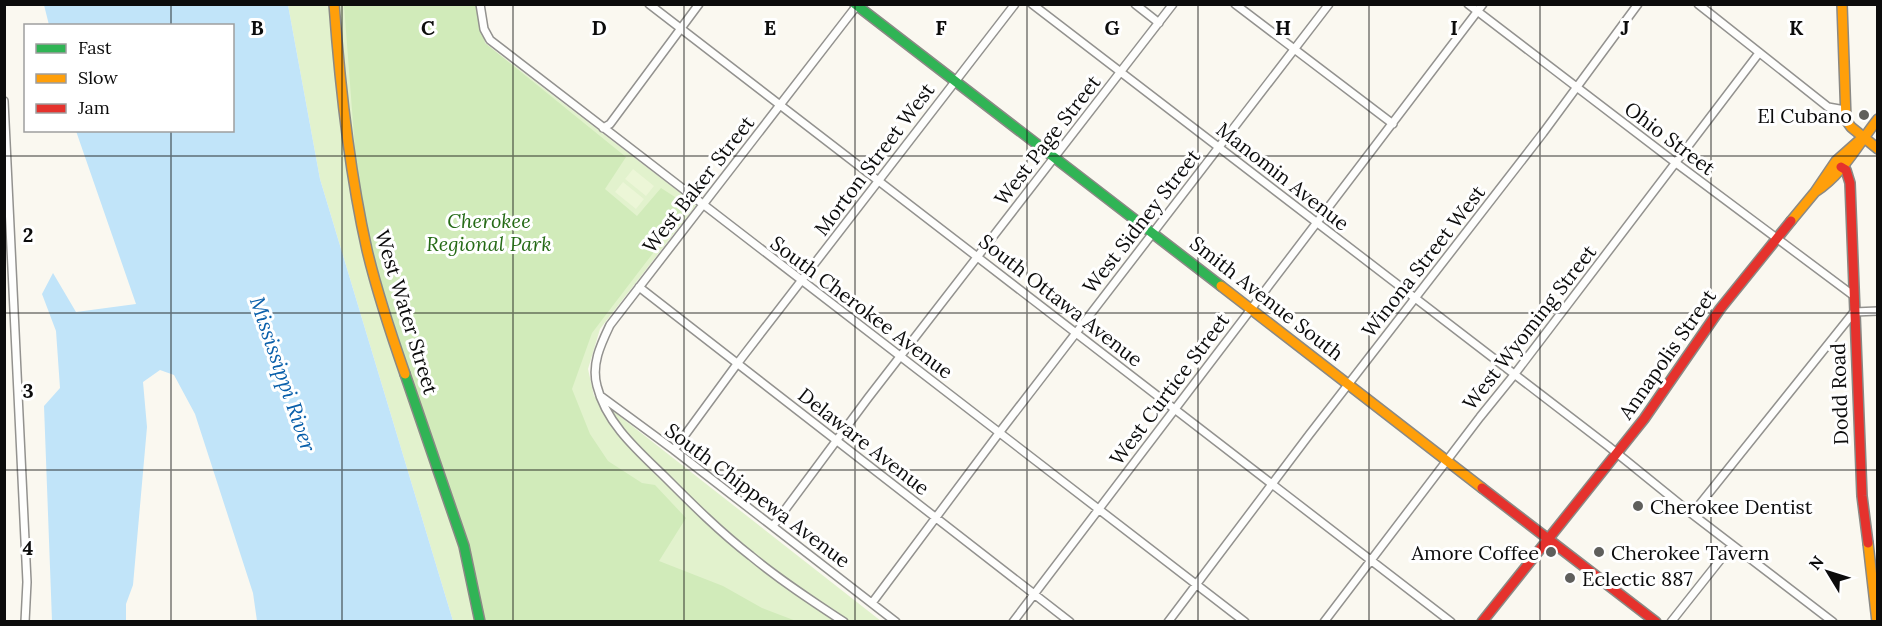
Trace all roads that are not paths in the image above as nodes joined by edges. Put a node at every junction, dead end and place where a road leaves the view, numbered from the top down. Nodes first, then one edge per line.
1 (334, 4) edge
2 (480, 4) edge
3 (649, 4) edge
4 (699, 4) edge
5 (1015, 4) edge
6 (1032, 4) edge
7 (1135, 4) edge
8 (1173, 4) edge
9 (1235, 4) edge
10 (1329, 4) edge
11 (1468, 4) edge
12 (1483, 4) edge
13 (1638, 4) edge
14 (1698, 4) edge
15 (1842, 4) edge
16 (857, 5) edge
17 (1477, 12) junction
18 (1159, 23) junction
19 (681, 29) junction
20 (1294, 50) junction
21 (1759, 52) junction
22 (1121, 72) junction
23 (955, 81) junction
24 (1576, 87) junction
25 (4, 101) edge
26 (780, 105) junction
27 (1845, 110) junction
28 (1878, 119) edge
29 (1393, 124) junction
30 (603, 128) junction
31 (1863, 137) junction
32 (1219, 148) junction
33 (1878, 149) edge
34 (1053, 157) junction
35 (1676, 164) junction
36 (1841, 167) junction
37 (879, 181) junction
38 (1815, 192) junction
39 (703, 205) junction
40 (1317, 223) junction
41 (1152, 233) junction
42 (1777, 239) junction
43 (978, 256) junction
44 (801, 281) junction
45 (639, 287) junction
46 (1854, 296) junction
47 (1415, 298) junction
48 (1251, 309) junction
49 (1878, 311) edge
50 (1854, 312) junction
51 (1076, 333) junction
52 (901, 356) junction
53 (737, 364) junction
54 (1514, 375) junction
55 (1350, 384) junction
56 (600, 395) junction
57 (1175, 408) junction
58 (999, 432) junction
59 (835, 441) junction
60 (674, 450) junction
61 (1617, 453) junction
62 (1448, 460) junction
63 (1273, 484) junction
64 (1098, 509) junction
65 (1692, 514) junction
66 (934, 517) junction
67 (773, 526) junction
68 (1549, 538) junction
69 (1732, 545) junction
70 (1875, 551) edge
71 (1372, 560) junction
72 (1197, 585) junction
73 (1033, 594) junction
74 (872, 603) junction
75 (25, 621) edge
76 (480, 621) edge
77 (844, 621) edge
78 (896, 621) edge
79 (1013, 621) edge
80 (1070, 621) edge
81 (1168, 621) edge
82 (1245, 621) edge
83 (1324, 621) edge
84 (1451, 621) edge
85 (1482, 621) edge
86 (1656, 621) edge
87 (1671, 621) edge
88 (1833, 621) edge
89 (1877, 621) edge

1 - 76 street, West Water Street
2 - 30 street, South Cherokee Avenue
3 - 19 street, South Ottawa Avenue
4 - 19 street
5 - 23 street, Morton Street West
6 - 22 street, Manomin Avenue
7 - 18 street
8 - 18 street, West Page Street
9 - 20 street
10 - 20 street, West Sidney Street
11 - 17 street, Ohio Street
12 - 17 street, West Curtice Street
13 - 24 street, Winona Street West
14 - 21 street
15 - 27 street
16 - 23 street, Smith Avenue South
16 - 26 street, West Baker Street
17 - 24 street, Ohio Street
17 - 29 street, West Curtice Street
18 - 22 street, West Page Street
19 - 26 street, South Ottawa Avenue
19 - 30 street
20 - 29 street
20 - 32 street, West Sidney Street
21 - 27 street
21 - 35 street, West Wyoming Street
22 - 32 street, Manomin Avenue
22 - 34 street, West Page Street
23 - 34 street, Smith Avenue South
23 - 37 street, Morton Street West
24 - 35 street, Ohio Street
24 - 47 street, Winona Street West
25 - 75 street
26 - 37 street, South Ottawa Avenue
26 - 39 street, West Baker Street
27 - 31 street
28 - 31 street, Annapolis Street
29 - 40 street, West Curtice Street
30 - 39 street, South Cherokee Avenue
31 - 33 street
31 - 36 street, Annapolis Street
31 - 38 street, Annapolis Street
32 - 40 street, Manomin Avenue
32 - 41 street, West Sidney Street
34 - 41 street, Smith Avenue South
34 - 43 street, West Page Street
35 - 42 street, Ohio Street
35 - 54 street, West Wyoming Street
36 - 38 street, Annapolis Street
36 - 46 street, Dodd Road
37 - 43 street, South Ottawa Avenue
37 - 44 street, Morton Street West
38 - 42 street, Annapolis Street
39 - 44 street, South Cherokee Avenue
39 - 45 street, West Baker Street
40 - 47 street, Manomin Avenue
40 - 48 street, West Curtice Street
41 - 48 street, Smith Avenue South
41 - 51 street, West Sidney Street
42 - 46 street, Ohio Street
42 - 61 street, Annapolis Street
43 - 51 street, South Ottawa Avenue
43 - 52 street, West Page Street
44 - 52 street, South Cherokee Avenue
44 - 53 street, Morton Street West
45 - 53 street, Delaware Avenue
45 - 56 street, West Baker Street
46 - 50 street, Dodd Road
47 - 54 street, Manomin Avenue
47 - 55 street, Winona Street West
48 - 55 street, Smith Avenue South
48 - 57 street, West Curtice Street
49 - 50 street
50 - 65 street
50 - 70 street, Dodd Road
51 - 57 street, South Ottawa Avenue
51 - 58 street, West Sidney Street
52 - 58 street, South Cherokee Avenue
52 - 59 street, West Page Street
53 - 59 street, Delaware Avenue
53 - 60 street, Morton Street West
54 - 61 street, Manomin Avenue
54 - 62 street, West Wyoming Street
55 - 62 street, Smith Avenue South
55 - 63 street, Winona Street West
56 - 60 street, South Chippewa Avenue
56 - 77 street, West Baker Street
57 - 63 street, South Ottawa Avenue
57 - 64 street, West Curtice Street
58 - 64 street, South Cherokee Avenue
58 - 66 street, West Sidney Street
59 - 66 street, Delaware Avenue
59 - 67 street, West Page Street
60 - 67 street, South Chippewa Avenue
61 - 65 street
61 - 68 street, Annapolis Street
62 - 68 street, Smith Avenue South
62 - 71 street, West Wyoming Street
63 - 71 street, South Ottawa Avenue
63 - 72 street, Winona Street West
64 - 72 street, South Cherokee Avenue
64 - 73 street, West Curtice Street
65 - 69 street
66 - 73 street, Delaware Avenue
66 - 74 street, West Sidney Street
67 - 74 street, South Chippewa Avenue
68 - 85 street, Annapolis Street
68 - 86 street, Smith Avenue South
69 - 87 street
69 - 88 street
70 - 89 street, Dodd Road
71 - 83 street, West Wyoming Street
71 - 84 street, South Ottawa Avenue
72 - 81 street, Winona Street West
72 - 82 street, South Cherokee Avenue
73 - 79 street, West Curtice Street
73 - 80 street, Delaware Avenue
74 - 78 street, South Chippewa Avenue

